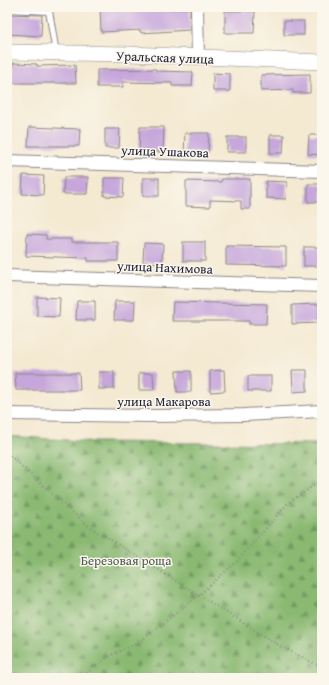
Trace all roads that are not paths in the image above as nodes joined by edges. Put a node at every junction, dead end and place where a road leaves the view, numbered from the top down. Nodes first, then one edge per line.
1 (197, 7) edge
2 (7, 9) edge
3 (7, 52) edge
4 (56, 54) junction
5 (198, 58) junction
6 (322, 62) edge
7 (7, 161) edge
8 (322, 171) edge
9 (7, 276) edge
10 (322, 286) edge
11 (322, 411) edge
12 (7, 414) edge

1 - 5 street
2 - 4 lane
3 - 4 street, Уральская улица
4 - 5 street, Уральская улица
5 - 6 street, Уральская улица
7 - 8 street, улица Ушакова
9 - 10 street, улица Нахимова
11 - 12 street, улица Макарова

